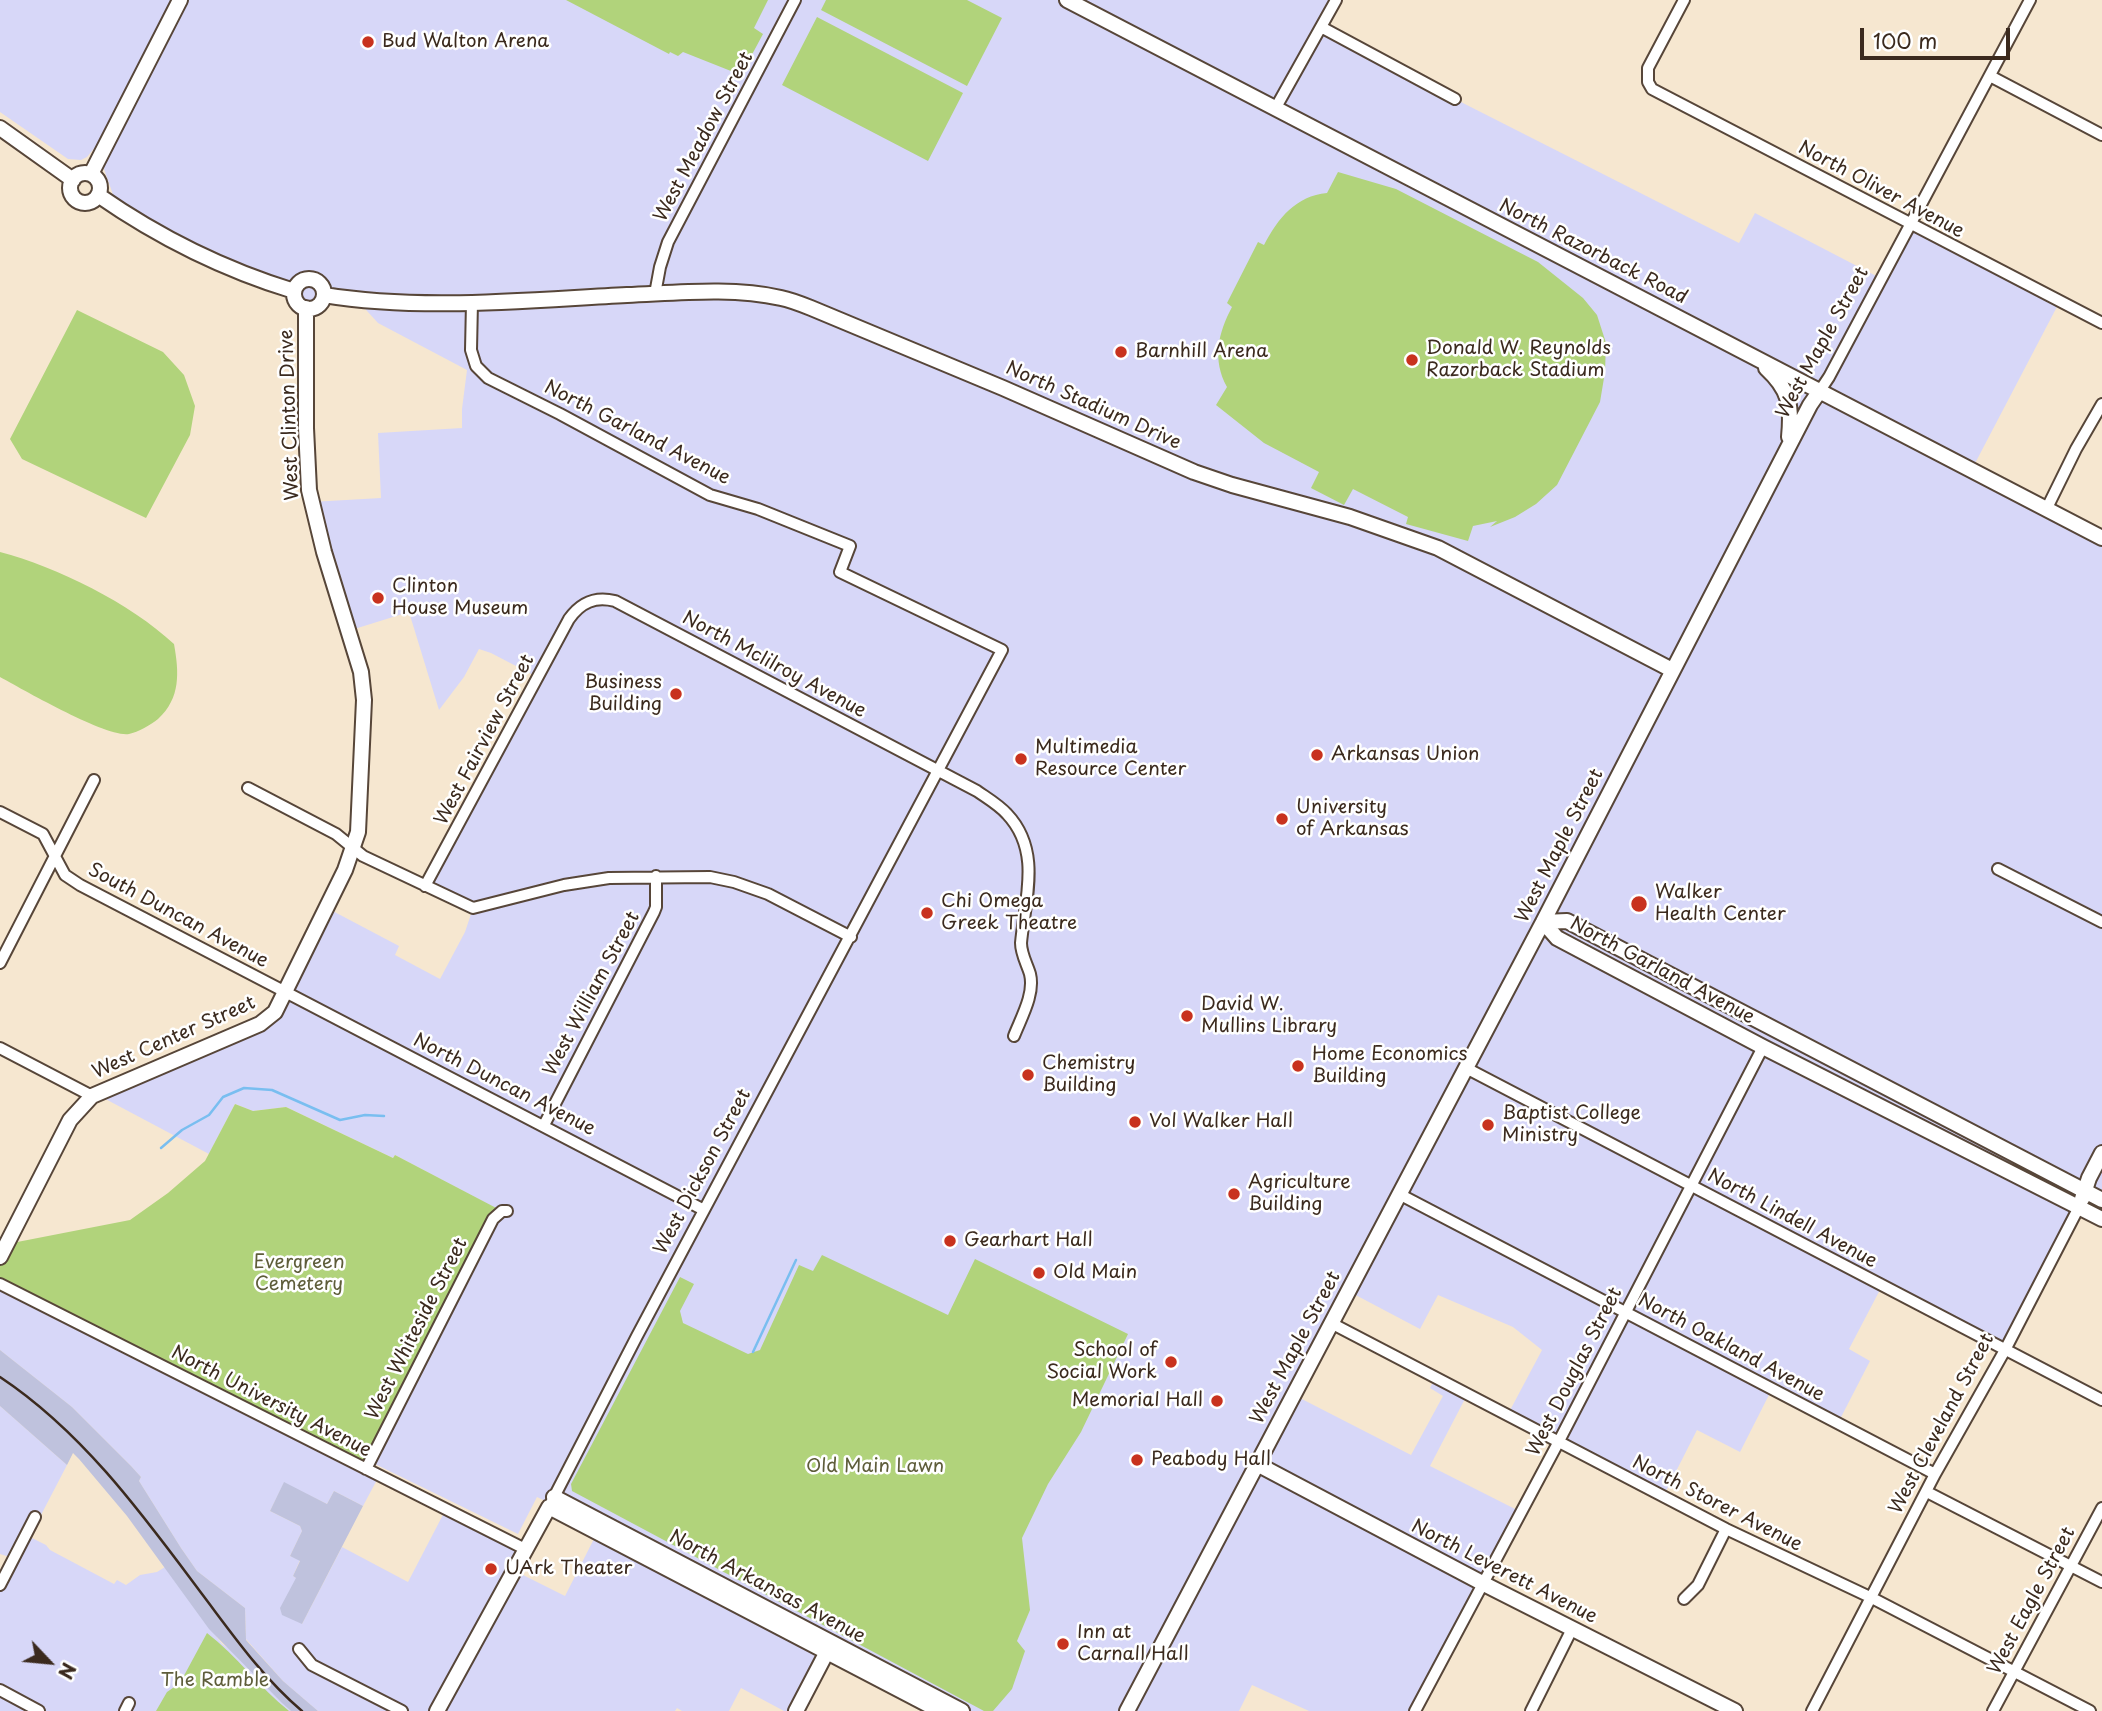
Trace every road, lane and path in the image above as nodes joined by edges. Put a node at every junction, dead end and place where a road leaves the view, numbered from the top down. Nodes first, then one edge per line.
1 (180, 0) edge
2 (795, 0) edge
3 (1336, 0) edge
4 (1684, 0) edge
5 (2030, 0) edge
6 (1069, 1) edge
7 (1321, 27) junction
8 (1990, 76) junction
9 (1455, 99) dead end
10 (1275, 109) junction
11 (0, 128) edge
12 (2102, 135) edge
13 (91, 174) junction
14 (72, 180) junction
15 (98, 195) junction
16 (1909, 224) junction
17 (294, 291) junction
18 (655, 294) junction
19 (324, 295) junction
20 (472, 302) junction
21 (306, 309) junction
22 (2102, 323) edge
23 (1754, 358) junction
24 (1819, 392) junction
25 (2102, 404) edge
26 (1789, 446) junction
27 (2046, 510) junction
28 (2102, 538) edge
29 (592, 600) joint
30 (1002, 650) joint
31 (1672, 670) junction
32 (937, 770) junction
33 (94, 780) dead end
34 (248, 788) dead end
35 (0, 812) edge
36 (355, 848) junction
37 (56, 855) junction
38 (1998, 869) dead end
39 (656, 876) junction
40 (425, 886) junction
41 (1543, 922) junction
42 (2102, 922) edge
43 (851, 937) junction
44 (0, 963) edge
45 (286, 992) junction
46 (1014, 1036) dead end
47 (1763, 1047) junction
48 (0, 1048) edge
49 (1466, 1068) junction
50 (92, 1096) junction
51 (544, 1125) junction
52 (2102, 1153) edge
53 (1692, 1185) junction
54 (2085, 1191) junction
55 (1399, 1194) junction
56 (2102, 1200) edge
57 (2079, 1207) junction
58 (704, 1210) junction
59 (507, 1211) dead end
60 (2102, 1219) edge
61 (0, 1257) edge
62 (0, 1284) edge
63 (1625, 1312) junction
64 (1331, 1323) junction
65 (2005, 1350) junction
66 (2102, 1400) edge
67 (1558, 1443) junction
68 (1257, 1465) junction
69 (366, 1469) junction
70 (1936, 1474) junction
71 (1927, 1492) junction
72 (552, 1502) junction
73 (2102, 1507) edge
74 (36, 1517) dead end
75 (1726, 1529) junction
76 (527, 1549) junction
77 (2070, 1566) junction
78 (2102, 1582) edge
79 (1484, 1584) junction
80 (0, 1585) edge
81 (1872, 1598) junction
82 (1684, 1599) dead end
83 (1572, 1629) junction
84 (829, 1647) junction
85 (299, 1649) dead end
86 (2014, 1671) junction
87 (0, 1690) edge
88 (950, 1710) edge
89 (39, 1711) edge
90 (402, 1711) edge
91 (437, 1711) edge
92 (796, 1711) edge
93 (1127, 1711) edge
94 (1415, 1711) edge
95 (1531, 1711) edge
96 (1735, 1711) edge
97 (1812, 1711) edge
98 (1993, 1711) edge
99 (2090, 1711) edge

1 - 13 street
2 - 18 street, West Meadow Street
3 - 7 street
4 - 16 street, North Oliver Avenue
5 - 8 street, West Maple Street
6 - 10 street, North Razorback Road
7 - 9 street
7 - 10 street
8 - 12 street
8 - 16 street, West Maple Street
10 - 23 street, North Razorback Road
11 - 14 street
13 - 14 street
13 - 15 street
14 - 15 street
15 - 17 street
16 - 22 street, North Oliver Avenue
16 - 24 street, West Maple Street
17 - 19 street
17 - 21 street
18 - 20 street, North Stadium Drive
18 - 31 street, North Stadium Drive
19 - 20 street, North Stadium Drive
19 - 21 street
20 - 30 street, North Garland Avenue
21 - 36 street, West Clinton Drive
23 - 24 street, North Razorback Road
23 - 26 street
24 - 26 street, West Maple Street
24 - 27 street, North Razorback Road
25 - 27 street
26 - 31 street, West Maple Street
27 - 28 street, North Razorback Road
29 - 32 street, North McIilroy Avenue
29 - 40 street, West Fairview Street
30 - 32 street, West Dickson Street
31 - 41 street, West Maple Street
32 - 43 street, West Dickson Street
32 - 46 street, North McIilroy Avenue
33 - 37 street
34 - 36 street
35 - 37 street, South Duncan Avenue
36 - 40 street
36 - 45 street, West Center Street
37 - 44 street
37 - 45 street, South Duncan Avenue
38 - 42 street
39 - 40 street
39 - 43 street
39 - 51 street, West William Street
41 - 47 street, North Garland Avenue
41 - 49 street, West Maple Street
41 - 54 street, North Garland Avenue
43 - 58 street, West Dickson Street
45 - 50 street, West Center Street
45 - 51 street, North Duncan Avenue
47 - 53 street, West Douglas Street
47 - 57 street, North Garland Avenue
48 - 50 street
49 - 53 street, North Lindell Avenue
49 - 55 street, West Maple Street
50 - 61 street, West Center Street
51 - 58 street, North Duncan Avenue
52 - 54 street, West Cleveland Street
53 - 63 street, West Douglas Street
53 - 65 street, North Lindell Avenue
54 - 56 street, North Garland Avenue
54 - 57 street, West Cleveland Street
55 - 63 street, North Oakland Avenue
55 - 64 street, West Maple Street
57 - 60 street, North Garland Avenue
57 - 65 street, West Cleveland Street
58 - 72 street, West Dickson Street
59 - 69 street, West Whiteside Street
62 - 69 street, North University Avenue
63 - 67 street, West Douglas Street
63 - 70 street, North Oakland Avenue
64 - 67 street, North Storer Avenue
64 - 68 street, West Maple Street
65 - 66 street, North Lindell Avenue
65 - 70 street, West Cleveland Street
67 - 75 street, North Storer Avenue
67 - 79 street, West Douglas Street
68 - 79 street, North Leverett Avenue
68 - 93 street, West Maple Street
69 - 76 street, North University Avenue
70 - 71 street, West Cleveland Street
71 - 77 street
71 - 81 street, West Cleveland Street
72 - 76 street, West Dickson Street
72 - 84 street, North Arkansas Avenue
73 - 77 street, West Eagle Street
74 - 80 street
75 - 81 street, North Storer Avenue
75 - 82 street
76 - 91 street, West Dickson Street
77 - 78 street
77 - 86 street, West Eagle Street
79 - 83 street, North Leverett Avenue
79 - 94 street, West Douglas Street
81 - 86 street, North Storer Avenue
81 - 97 street, West Cleveland Street
83 - 95 street
83 - 96 street, North Leverett Avenue
84 - 88 street, North Arkansas Avenue
84 - 92 street
85 - 90 street
86 - 98 street, West Eagle Street
86 - 99 street, North Storer Avenue
87 - 89 street

